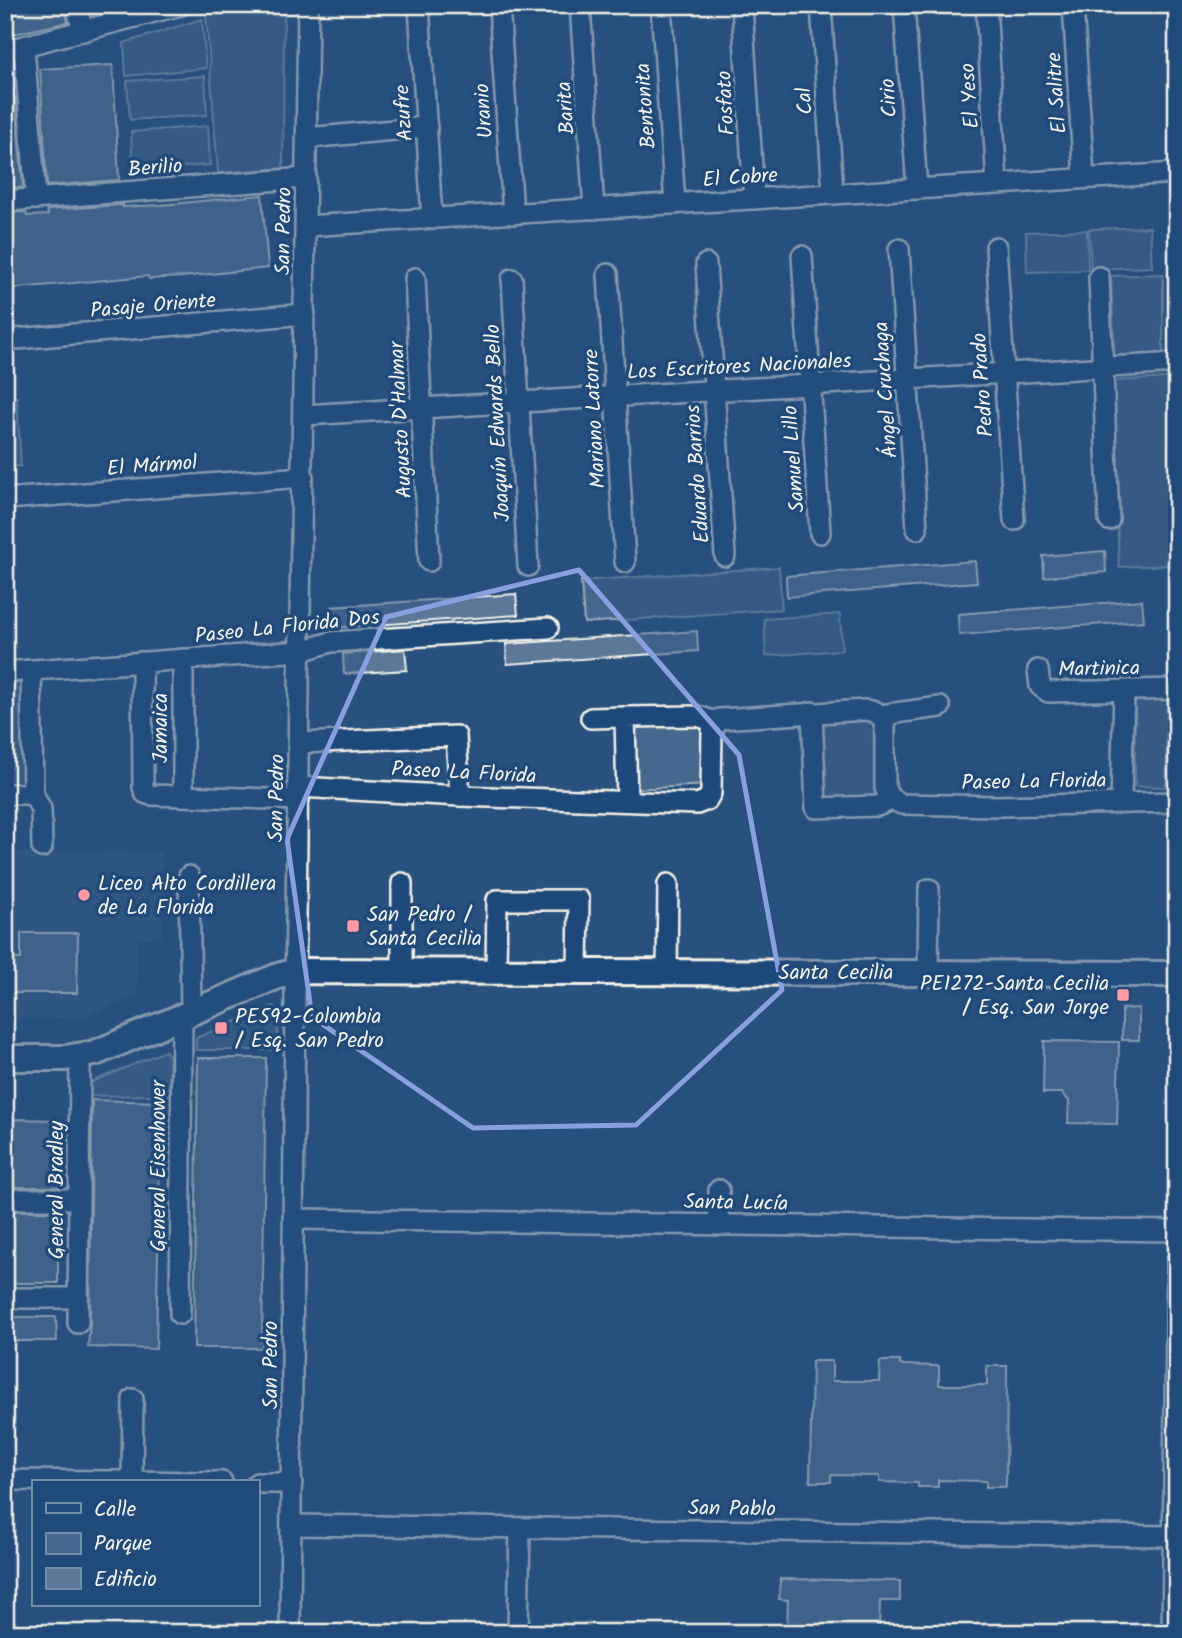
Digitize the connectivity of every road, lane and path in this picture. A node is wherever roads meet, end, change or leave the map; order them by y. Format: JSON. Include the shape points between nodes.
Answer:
{"nodes":[{"id":1,"x":76,"y":5,"type":"edge"},
{"id":2,"x":181,"y":5,"type":"edge"},
{"id":3,"x":308,"y":5,"type":"edge"},
{"id":4,"x":419,"y":5,"type":"edge"},
{"id":5,"x":499,"y":5,"type":"edge"},
{"id":6,"x":580,"y":5,"type":"edge"},
{"id":7,"x":662,"y":5,"type":"edge"},
{"id":8,"x":742,"y":5,"type":"edge"},
{"id":9,"x":821,"y":5,"type":"edge"},
{"id":10,"x":904,"y":5,"type":"edge"},
{"id":11,"x":986,"y":5,"type":"edge"},
{"id":12,"x":1073,"y":5,"type":"edge"},
{"id":13,"x":147,"y":10,"type":"edge"},
{"id":14,"x":83,"y":31,"type":"junction"},
{"id":15,"x":11,"y":45,"type":"edge"},
{"id":16,"x":427,"y":127,"type":"junction"},
{"id":17,"x":307,"y":138,"type":"junction"},
{"id":18,"x":1177,"y":173,"type":"edge"},
{"id":19,"x":306,"y":178,"type":"junction"},
{"id":20,"x":1084,"y":178,"type":"junction"},
{"id":21,"x":998,"y":184,"type":"junction"},
{"id":22,"x":917,"y":189,"type":"junction"},
{"id":23,"x":833,"y":194,"type":"junction"},
{"id":24,"x":36,"y":198,"type":"junction"},
{"id":25,"x":754,"y":199,"type":"junction"},
{"id":26,"x":6,"y":201,"type":"edge"},
{"id":27,"x":675,"y":204,"type":"junction"},
{"id":28,"x":594,"y":209,"type":"junction"},
{"id":29,"x":513,"y":214,"type":"junction"},
{"id":30,"x":432,"y":219,"type":"junction"},
{"id":31,"x":306,"y":226,"type":"junction"},
{"id":32,"x":996,"y":247,"type":"dead end"},
{"id":33,"x":899,"y":249,"type":"dead end"},
{"id":34,"x":802,"y":256,"type":"dead end"},
{"id":35,"x":706,"y":264,"type":"dead end"},
{"id":36,"x":608,"y":274,"type":"dead end"},
{"id":37,"x":1098,"y":277,"type":"dead end"},
{"id":38,"x":415,"y":278,"type":"dead end"},
{"id":39,"x":512,"y":279,"type":"dead end"},
{"id":40,"x":305,"y":314,"type":"junction"},
{"id":41,"x":5,"y":340,"type":"edge"},
{"id":42,"x":1177,"y":363,"type":"edge"},
{"id":43,"x":1103,"y":367,"type":"junction"},
{"id":44,"x":1004,"y":373,"type":"junction"},
{"id":45,"x":907,"y":379,"type":"junction"},
{"id":46,"x":811,"y":385,"type":"junction"},
{"id":47,"x":714,"y":391,"type":"junction"},
{"id":48,"x":615,"y":397,"type":"junction"},
{"id":49,"x":519,"y":402,"type":"junction"},
{"id":50,"x":422,"y":408,"type":"junction"},
{"id":51,"x":304,"y":415,"type":"junction"},
{"id":52,"x":303,"y":477,"type":"junction"},
{"id":53,"x":5,"y":499,"type":"edge"},
{"id":54,"x":1014,"y":520,"type":"dead end"},
{"id":55,"x":1110,"y":520,"type":"dead end"},
{"id":56,"x":917,"y":529,"type":"dead end"},
{"id":57,"x":820,"y":533,"type":"dead end"},
{"id":58,"x":725,"y":556,"type":"dead end"},
{"id":59,"x":429,"y":561,"type":"dead end"},
{"id":60,"x":625,"y":562,"type":"dead end"},
{"id":61,"x":528,"y":566,"type":"dead end"},
{"id":62,"x":548,"y":628,"type":"dead end"},
{"id":63,"x":301,"y":650,"type":"junction"},
{"id":64,"x":183,"y":659,"type":"junction"},
{"id":65,"x":142,"y":662,"type":"junction"},
{"id":66,"x":31,"y":670,"type":"junction"},
{"id":67,"x":1038,"y":670,"type":"dead end"},
{"id":68,"x":5,"y":672,"type":"edge"},
{"id":69,"x":1177,"y":689,"type":"edge"},
{"id":70,"x":1124,"y":690,"type":"junction"},
{"id":71,"x":940,"y":707,"type":"dead end"},
{"id":72,"x":812,"y":712,"type":"junction"},
{"id":73,"x":880,"y":715,"type":"junction"},
{"id":74,"x":625,"y":717,"type":"junction"},
{"id":75,"x":591,"y":718,"type":"dead end"},
{"id":76,"x":715,"y":722,"type":"junction"},
{"id":77,"x":300,"y":743,"type":"junction"},
{"id":78,"x":145,"y":793,"type":"joint"},
{"id":79,"x":299,"y":793,"type":"junction"},
{"id":80,"x":5,"y":794,"type":"edge"},
{"id":81,"x":33,"y":794,"type":"junction"},
{"id":82,"x":183,"y":796,"type":"junction"},
{"id":83,"x":460,"y":796,"type":"junction"},
{"id":84,"x":892,"y":800,"type":"junction"},
{"id":85,"x":626,"y":802,"type":"junction"},
{"id":86,"x":1121,"y":802,"type":"junction"},
{"id":87,"x":1177,"y":802,"type":"edge"},
{"id":88,"x":42,"y":847,"type":"dead end"},
{"id":89,"x":189,"y":876,"type":"dead end"},
{"id":90,"x":402,"y":883,"type":"dead end"},
{"id":91,"x":668,"y":884,"type":"dead end"},
{"id":92,"x":929,"y":889,"type":"dead end"},
{"id":93,"x":296,"y":971,"type":"junction"},
{"id":94,"x":402,"y":971,"type":"junction"},
{"id":95,"x":496,"y":971,"type":"junction"},
{"id":96,"x":578,"y":971,"type":"junction"},
{"id":97,"x":667,"y":972,"type":"junction"},
{"id":98,"x":928,"y":972,"type":"junction"},
{"id":99,"x":1177,"y":974,"type":"edge"},
{"id":100,"x":186,"y":1015,"type":"junction"},
{"id":101,"x":80,"y":1057,"type":"junction"},
{"id":102,"x":5,"y":1058,"type":"edge"},
{"id":103,"x":719,"y":1190,"type":"dead end"},
{"id":104,"x":5,"y":1199,"type":"edge"},
{"id":105,"x":79,"y":1199,"type":"junction"},
{"id":106,"x":294,"y":1219,"type":"junction"},
{"id":107,"x":718,"y":1225,"type":"junction"},
{"id":108,"x":1177,"y":1231,"type":"edge"},
{"id":109,"x":1177,"y":1260,"type":"edge"},
{"id":110,"x":5,"y":1298,"type":"edge"},
{"id":111,"x":78,"y":1298,"type":"junction"},
{"id":112,"x":180,"y":1314,"type":"dead end"},
{"id":113,"x":78,"y":1323,"type":"dead end"},
{"id":114,"x":1176,"y":1363,"type":"edge"},
{"id":115,"x":132,"y":1399,"type":"dead end"},
{"id":116,"x":5,"y":1480,"type":"edge"},
{"id":117,"x":32,"y":1480,"type":"edge"},
{"id":118,"x":132,"y":1480,"type":"edge"},
{"id":119,"x":259,"y":1483,"type":"edge"},
{"id":120,"x":292,"y":1483,"type":"junction"},
{"id":121,"x":291,"y":1525,"type":"junction"},
{"id":122,"x":520,"y":1528,"type":"junction"},
{"id":123,"x":1174,"y":1548,"type":"edge"},
{"id":124,"x":290,"y":1633,"type":"edge"},
{"id":125,"x":518,"y":1633,"type":"edge"},
{"id":126,"x":1171,"y":1633,"type":"edge"}],
"edges":[{"from":1,"to":14,"type":"street"},
{"from":2,"to":13,"type":"street"},
{"from":3,"to":17,"type":"street","name":"San Pedro"},
{"from":4,"to":16,"type":"street","name":"Azufre"},
{"from":5,"to":29,"type":"street","name":"Uranio"},
{"from":6,"to":28,"type":"street","name":"Barita"},
{"from":7,"to":27,"type":"street","name":"Bentonita"},
{"from":8,"to":25,"type":"street","name":"Fosfato"},
{"from":9,"to":23,"type":"street","name":"Cal"},
{"from":10,"to":22,"type":"street","name":"Cirio"},
{"from":11,"to":21,"type":"street","name":"El Yeso"},
{"from":12,"to":20,"type":"street","name":"El Salitre"},
{"from":13,"to":14,"type":"street"},
{"from":14,"to":15,"type":"street"},
{"from":15,"to":24,"type":"street"},
{"from":16,"to":17,"type":"street"},
{"from":16,"to":30,"type":"street","name":"Azufre"},
{"from":17,"to":19,"type":"street","name":"San Pedro"},
{"from":18,"to":20,"type":"street","name":"El Cobre"},
{"from":19,"to":24,"type":"street","name":"Berilio"},
{"from":19,"to":31,"type":"street","name":"San Pedro"},
{"from":20,"to":21,"type":"street","name":"El Cobre"},
{"from":21,"to":22,"type":"street","name":"El Cobre"},
{"from":22,"to":23,"type":"street","name":"El Cobre"},
{"from":23,"to":25,"type":"street","name":"El Cobre"},
{"from":24,"to":26,"type":"street","name":"Berilio"},
{"from":25,"to":27,"type":"street","name":"El Cobre"},
{"from":27,"to":28,"type":"street","name":"El Cobre"},
{"from":28,"to":29,"type":"street","name":"El Cobre"},
{"from":29,"to":30,"type":"street","name":"El Cobre"},
{"from":30,"to":31,"type":"street","name":"El Cobre"},
{"from":31,"to":40,"type":"street","name":"San Pedro"},
{"from":32,"to":44,"type":"street","name":"Pedro Prado"},
{"from":33,"to":45,"type":"street","name":"Ángel Cruchaga"},
{"from":34,"to":46,"type":"street","name":"Samuel Lillo"},
{"from":35,"to":47,"type":"street","name":"Eduardo Barrios"},
{"from":36,"to":48,"type":"street","name":"Mariano Latorre"},
{"from":37,"to":43,"type":"street"},
{"from":38,"to":50,"type":"street","name":"Augusto D'Halmar"},
{"from":39,"to":49,"type":"street","name":"Joaquín Edwards Bello"},
{"from":40,"to":41,"type":"street","name":"Pasaje Oriente"},
{"from":40,"to":51,"type":"street","name":"San Pedro"},
{"from":42,"to":43,"type":"street","name":"Los Escritores Nacionales"},
{"from":43,"to":44,"type":"street","name":"Los Escritores Nacionales"},
{"from":43,"to":55,"type":"street"},
{"from":44,"to":45,"type":"street","name":"Los Escritores Nacionales"},
{"from":44,"to":54,"type":"street","name":"Pedro Prado"},
{"from":45,"to":46,"type":"street","name":"Los Escritores Nacionales"},
{"from":45,"to":56,"type":"street","name":"Ángel Cruchaga"},
{"from":46,"to":47,"type":"street","name":"Los Escritores Nacionales"},
{"from":46,"to":57,"type":"street","name":"Samuel Lillo"},
{"from":47,"to":48,"type":"street","name":"Los Escritores Nacionales"},
{"from":47,"to":58,"type":"street","name":"Eduardo Barrios"},
{"from":48,"to":49,"type":"street","name":"Los Escritores Nacionales"},
{"from":48,"to":60,"type":"street","name":"Mariano Latorre"},
{"from":49,"to":50,"type":"street","name":"Los Escritores Nacionales"},
{"from":49,"to":61,"type":"street","name":"Joaquín Edwards Bello"},
{"from":50,"to":51,"type":"street","name":"Los Escritores Nacionales"},
{"from":50,"to":59,"type":"street","name":"Augusto D'Halmar"},
{"from":51,"to":52,"type":"street","name":"San Pedro"},
{"from":52,"to":53,"type":"street","name":"El Mármol"},
{"from":52,"to":63,"type":"street","name":"San Pedro"},
{"from":62,"to":63,"type":"street","name":"Paseo La Florida Dos","via":[[331,642]]},
{"from":63,"to":64,"type":"street","name":"Paseo La Florida Dos"},
{"from":63,"to":77,"type":"street","name":"San Pedro"},
{"from":64,"to":65,"type":"street","name":"Paseo La Florida Dos"},
{"from":64,"to":82,"type":"street","name":"Jamaica"},
{"from":65,"to":66,"type":"street","name":"Paseo La Florida Dos"},
{"from":65,"to":78,"type":"street","name":"Jamaica"},
{"from":66,"to":68,"type":"street","name":"Paseo La Florida Dos"},
{"from":66,"to":81,"type":"street"},
{"from":67,"to":70,"type":"street","name":"Martinica","via":[[1040,686],[1048,692]]},
{"from":69,"to":70,"type":"street","name":"Martinica"},
{"from":70,"to":86,"type":"street"},
{"from":71,"to":73,"type":"street"},
{"from":72,"to":73,"type":"street","via":[[866,710]]},
{"from":72,"to":76,"type":"street"},
{"from":72,"to":84,"type":"street","name":"Paseo La Florida","via":[[816,808],[877,806]]},
{"from":73,"to":84,"type":"street","via":[[885,728],[885,788]]},
{"from":74,"to":75,"type":"street"},
{"from":74,"to":76,"type":"street","via":[[698,716]]},
{"from":74,"to":85,"type":"street"},
{"from":76,"to":85,"type":"street","name":"Paseo La Florida","via":[[707,800],[697,804]]},
{"from":77,"to":79,"type":"street","name":"San Pedro"},
{"from":77,"to":83,"type":"street","name":"Paseo La Florida","via":[[456,736]]},
{"from":78,"to":82,"type":"street","name":"Paseo La Florida"},
{"from":79,"to":82,"type":"street","name":"Paseo La Florida"},
{"from":79,"to":83,"type":"street","name":"Paseo La Florida"},
{"from":79,"to":93,"type":"street","name":"San Pedro"},
{"from":80,"to":81,"type":"street"},
{"from":81,"to":88,"type":"street","via":[[41,809]]},
{"from":83,"to":85,"type":"street","name":"Paseo La Florida"},
{"from":84,"to":86,"type":"street","name":"Paseo La Florida","via":[[905,805],[998,806]]},
{"from":86,"to":87,"type":"street","name":"Paseo La Florida"},
{"from":89,"to":100,"type":"street","name":"General Eisenhower"},
{"from":90,"to":94,"type":"street"},
{"from":91,"to":97,"type":"street"},
{"from":92,"to":98,"type":"street"},
{"from":93,"to":94,"type":"main road","name":"Santa Cecilia"},
{"from":93,"to":100,"type":"main road","name":"Santa Cecilia"},
{"from":93,"to":106,"type":"street","name":"San Pedro"},
{"from":94,"to":95,"type":"main road","name":"Santa Cecilia"},
{"from":95,"to":96,"type":"main road","name":"Santa Cecilia"},
{"from":95,"to":96,"type":"street","via":[[496,900],[579,900]]},
{"from":96,"to":97,"type":"main road","name":"Santa Cecilia"},
{"from":97,"to":98,"type":"main road","name":"Santa Cecilia"},
{"from":98,"to":99,"type":"main road","name":"Santa Cecilia"},
{"from":100,"to":101,"type":"main road","name":"Santa Cecilia"},
{"from":100,"to":112,"type":"street","name":"General Eisenhower"},
{"from":101,"to":102,"type":"main road","name":"Santa Cecilia"},
{"from":101,"to":105,"type":"street","name":"General Bradley"},
{"from":103,"to":107,"type":"street"},
{"from":104,"to":105,"type":"street"},
{"from":105,"to":111,"type":"street","name":"General Bradley"},
{"from":106,"to":107,"type":"street","name":"Santa Lucía"},
{"from":106,"to":120,"type":"street","name":"San Pedro"},
{"from":107,"to":108,"type":"street","name":"Santa Lucía"},
{"from":109,"to":114,"type":"street"},
{"from":110,"to":111,"type":"street"},
{"from":111,"to":113,"type":"street","name":"General Bradley"},
{"from":114,"to":123,"type":"street"},
{"from":115,"to":118,"type":"street"},
{"from":116,"to":117,"type":"street"},
{"from":119,"to":120,"type":"street"},
{"from":120,"to":121,"type":"street","name":"San Pedro"},
{"from":121,"to":122,"type":"street","name":"San Pablo"},
{"from":121,"to":124,"type":"street","name":"San Pedro"},
{"from":122,"to":123,"type":"street","name":"San Pablo"},
{"from":122,"to":125,"type":"street"},
{"from":123,"to":126,"type":"street"}]}
